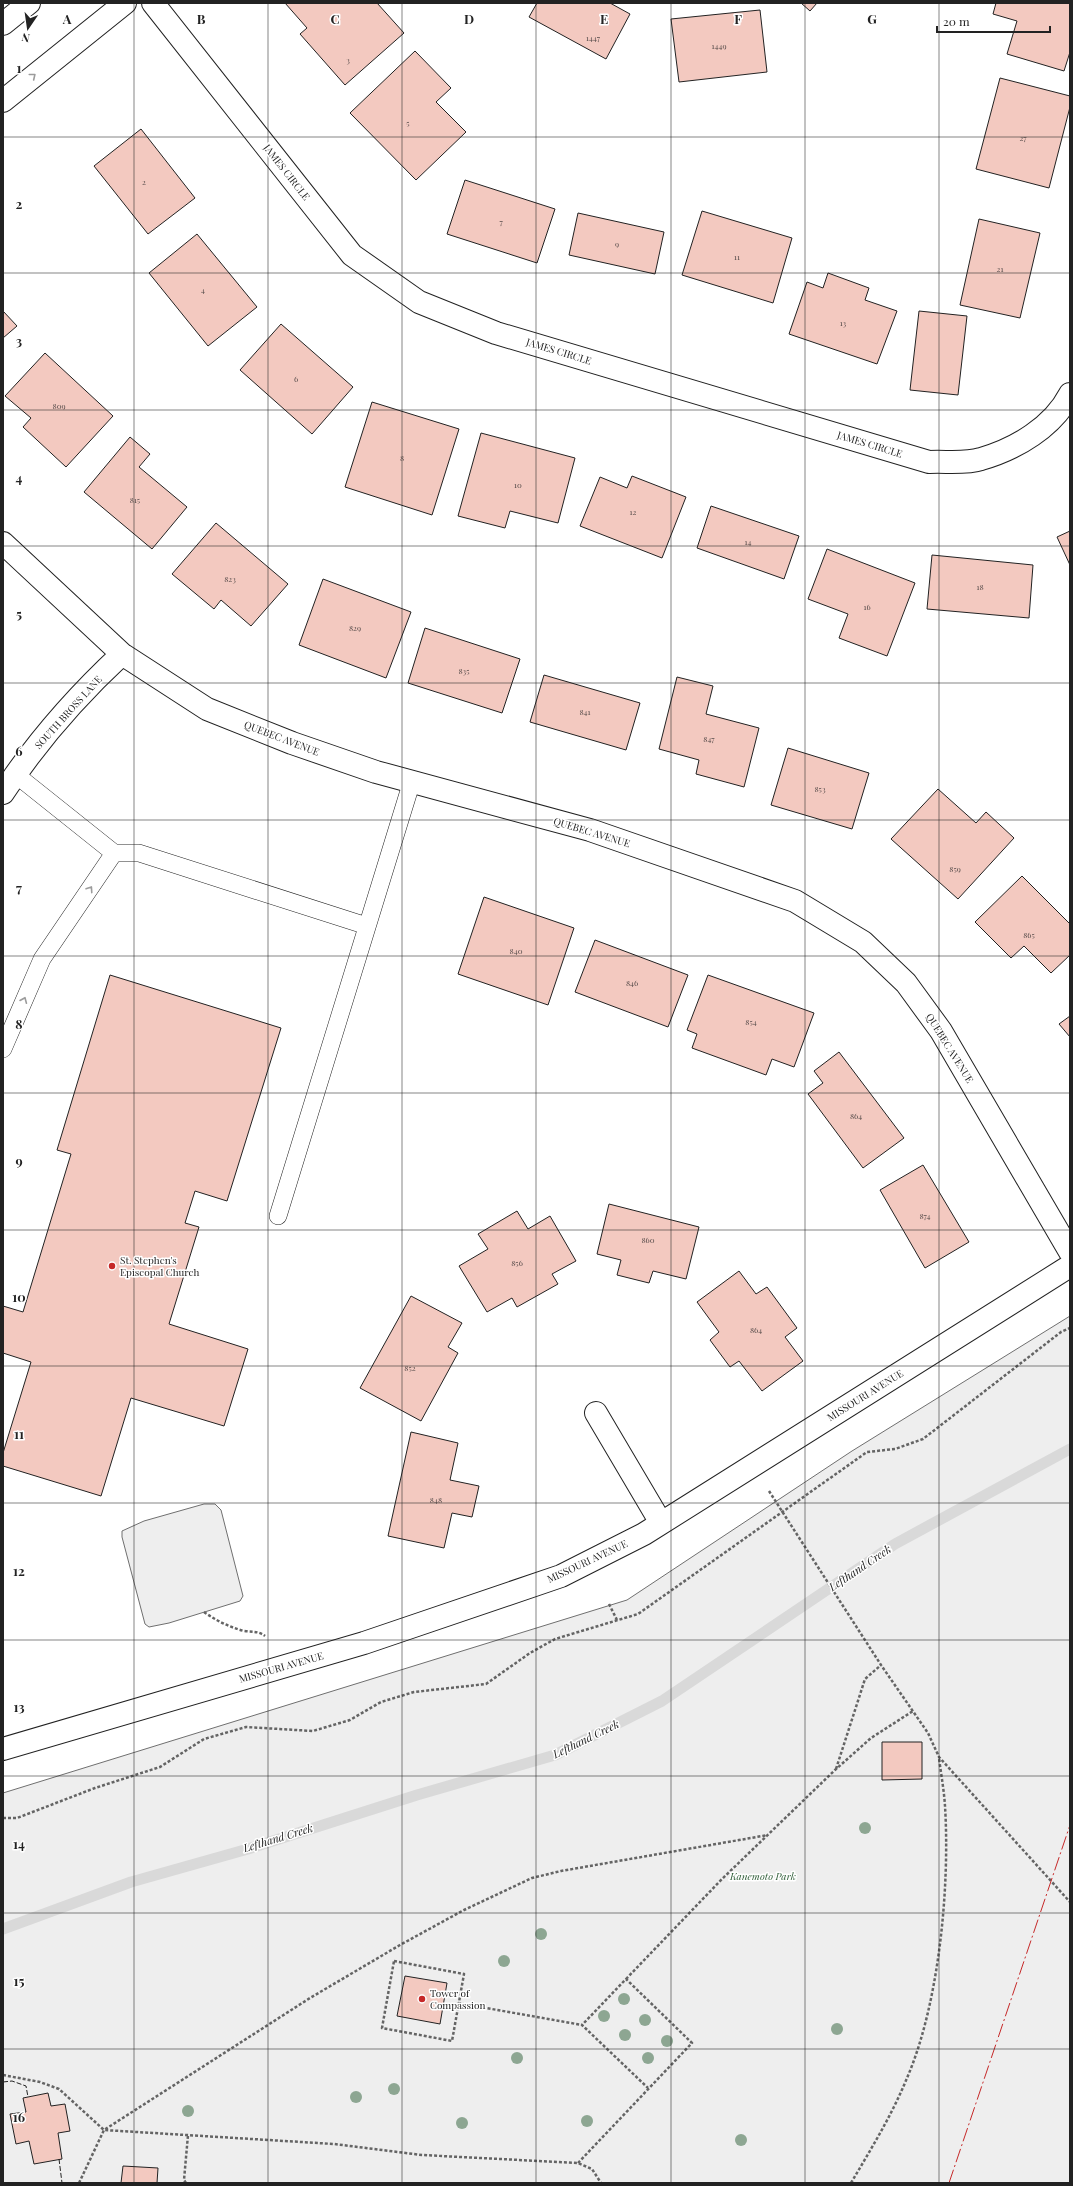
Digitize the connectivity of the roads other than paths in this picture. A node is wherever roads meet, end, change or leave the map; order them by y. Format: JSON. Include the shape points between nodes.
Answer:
{"nodes":[{"id":1,"x":29,"y":3,"type":"edge"},
{"id":2,"x":125,"y":3,"type":"edge"},
{"id":3,"x":153,"y":3,"type":"edge"},
{"id":4,"x":3,"y":24,"type":"edge"},
{"id":5,"x":3,"y":101,"type":"edge"},
{"id":6,"x":1070,"y":394,"type":"edge"},
{"id":7,"x":3,"y":543,"type":"edge"},
{"id":8,"x":122,"y":654,"type":"junction"},
{"id":9,"x":15,"y":774,"type":"junction"},
{"id":10,"x":412,"y":781,"type":"junction"},
{"id":11,"x":3,"y":793,"type":"edge"},
{"id":12,"x":114,"y":853,"type":"junction"},
{"id":13,"x":367,"y":926,"type":"junction"},
{"id":14,"x":3,"y":1049,"type":"edge"},
{"id":15,"x":278,"y":1216,"type":"dead end"},
{"id":16,"x":1070,"y":1252,"type":"edge"},
{"id":17,"x":1070,"y":1266,"type":"edge"},
{"id":18,"x":596,"y":1413,"type":"dead end"},
{"id":19,"x":661,"y":1523,"type":"junction"},
{"id":20,"x":3,"y":1749,"type":"edge"}],
"edges":[{"from":1,"to":4,"type":"street"},
{"from":5,"to":2,"type":"street","one_way":true},
{"from":3,"to":6,"type":"street","name":"JAMES CIRCLE","via":[[352,256],[419,302],[496,333],[929,462],[980,460],[1026,441],[1064,407]]},
{"from":7,"to":8,"type":"street","name":"QUEBEC AVENUE"},
{"from":8,"to":9,"type":"street","name":"SOUTH BROSS LANE","via":[[89,688]]},
{"from":8,"to":10,"type":"street","name":"QUEBEC AVENUE","via":[[207,709],[292,743],[376,772]]},
{"from":9,"to":11,"type":"street","name":"SOUTH BROSS LANE"},
{"from":9,"to":12,"type":"lane"},
{"from":10,"to":13,"type":"lane"},
{"from":10,"to":16,"type":"street","name":"QUEBEC AVENUE","via":[[590,830],[795,901],[863,942],[906,983],[941,1031]]},
{"from":12,"to":13,"type":"lane","via":[[140,853]]},
{"from":14,"to":12,"type":"lane","one_way":true,"via":[[42,959]]},
{"from":13,"to":15,"type":"lane"},
{"from":17,"to":19,"type":"street","name":"MISSOURI AVENUE"},
{"from":18,"to":19,"type":"street"},
{"from":19,"to":20,"type":"street","name":"MISSOURI AVENUE","via":[[561,1576],[364,1643]]}]}
